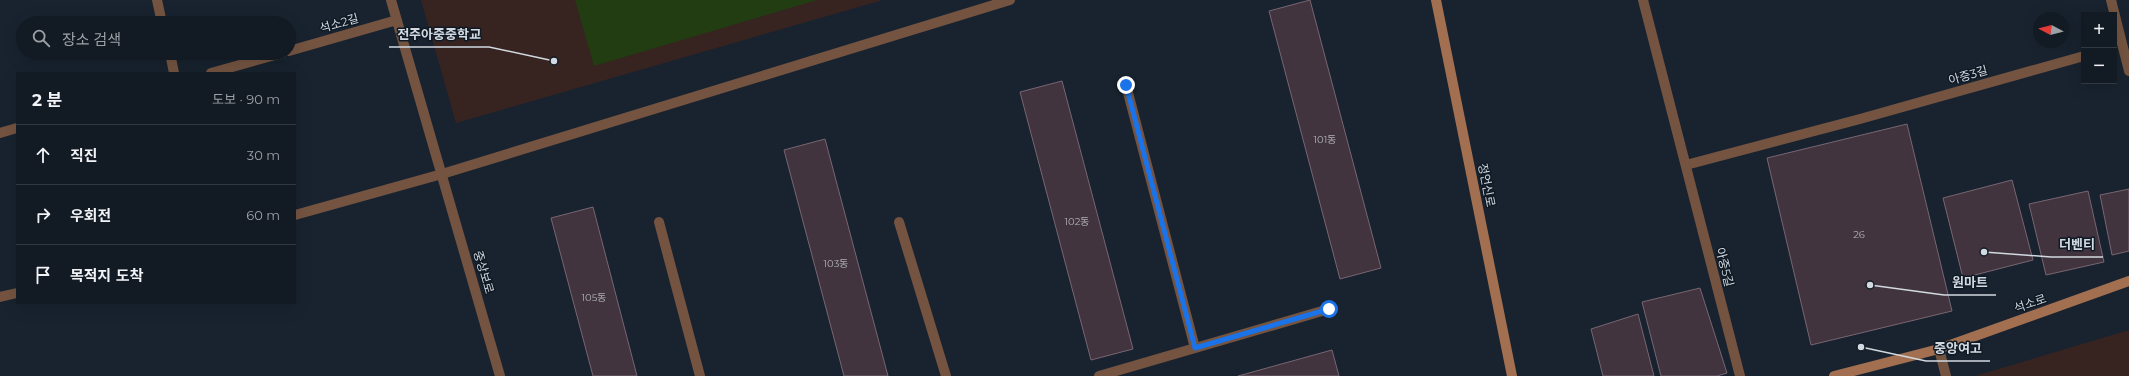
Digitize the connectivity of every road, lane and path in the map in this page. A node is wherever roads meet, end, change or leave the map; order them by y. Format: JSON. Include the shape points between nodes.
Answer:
{"nodes":[{"id":1,"x":157,"y":0,"type":"edge"},
{"id":2,"x":391,"y":0,"type":"edge"},
{"id":3,"x":1010,"y":0,"type":"edge"},
{"id":4,"x":1436,"y":0,"type":"edge"},
{"id":5,"x":1643,"y":0,"type":"edge"},
{"id":6,"x":2111,"y":0,"type":"edge"},
{"id":7,"x":160,"y":16,"type":"edge"},
{"id":8,"x":397,"y":20,"type":"junction"},
{"id":9,"x":2121,"y":45,"type":"edge"},
{"id":10,"x":296,"y":49,"type":"edge"},
{"id":11,"x":2081,"y":57,"type":"edge"},
{"id":12,"x":171,"y":60,"type":"edge"},
{"id":13,"x":257,"y":60,"type":"edge"},
{"id":14,"x":2129,"y":71,"type":"edge"},
{"id":15,"x":174,"y":72,"type":"edge"},
{"id":16,"x":215,"y":72,"type":"edge"},
{"id":17,"x":1126,"y":85,"type":"dead end"},
{"id":18,"x":16,"y":128,"type":"edge"},
{"id":19,"x":0,"y":133,"type":"edge"},
{"id":20,"x":1686,"y":165,"type":"junction"},
{"id":21,"x":442,"y":174,"type":"junction"},
{"id":22,"x":296,"y":215,"type":"edge"},
{"id":23,"x":659,"y":222,"type":"dead end"},
{"id":24,"x":899,"y":222,"type":"dead end"},
{"id":25,"x":2129,"y":281,"type":"edge"},
{"id":26,"x":16,"y":293,"type":"edge"},
{"id":27,"x":0,"y":297,"type":"edge"},
{"id":28,"x":1329,"y":309,"type":"dead end"},
{"id":29,"x":1195,"y":348,"type":"junction"},
{"id":30,"x":1939,"y":349,"type":"junction"},
{"id":31,"x":500,"y":376,"type":"edge"},
{"id":32,"x":700,"y":376,"type":"edge"},
{"id":33,"x":946,"y":376,"type":"edge"},
{"id":34,"x":1099,"y":376,"type":"edge"},
{"id":35,"x":1512,"y":376,"type":"edge"},
{"id":36,"x":1740,"y":376,"type":"edge"},
{"id":37,"x":1834,"y":376,"type":"edge"},
{"id":38,"x":1946,"y":376,"type":"edge"}],
"edges":[{"from":1,"to":7,"type":"street"},
{"from":2,"to":8,"type":"street","name":"중상보로"},
{"from":3,"to":21,"type":"street"},
{"from":4,"to":35,"type":"street","name":"정언신로"},
{"from":5,"to":20,"type":"street","name":"아중5길"},
{"from":6,"to":9,"type":"street"},
{"from":8,"to":10,"type":"street","name":"석소2길"},
{"from":8,"to":21,"type":"street","name":"중상보로"},
{"from":9,"to":14,"type":"street"},
{"from":11,"to":20,"type":"street","name":"아중3길"},
{"from":12,"to":15,"type":"street"},
{"from":13,"to":16,"type":"street"},
{"from":17,"to":29,"type":"street"},
{"from":18,"to":19,"type":"street"},
{"from":20,"to":36,"type":"street","name":"아중5길"},
{"from":21,"to":22,"type":"street"},
{"from":21,"to":31,"type":"street","name":"중상보로"},
{"from":23,"to":32,"type":"street"},
{"from":24,"to":33,"type":"street"},
{"from":25,"to":30,"type":"street","name":"석소로"},
{"from":26,"to":27,"type":"street"},
{"from":28,"to":29,"type":"street"},
{"from":29,"to":34,"type":"street"},
{"from":30,"to":37,"type":"street","name":"석소로"},
{"from":30,"to":38,"type":"street"}]}
